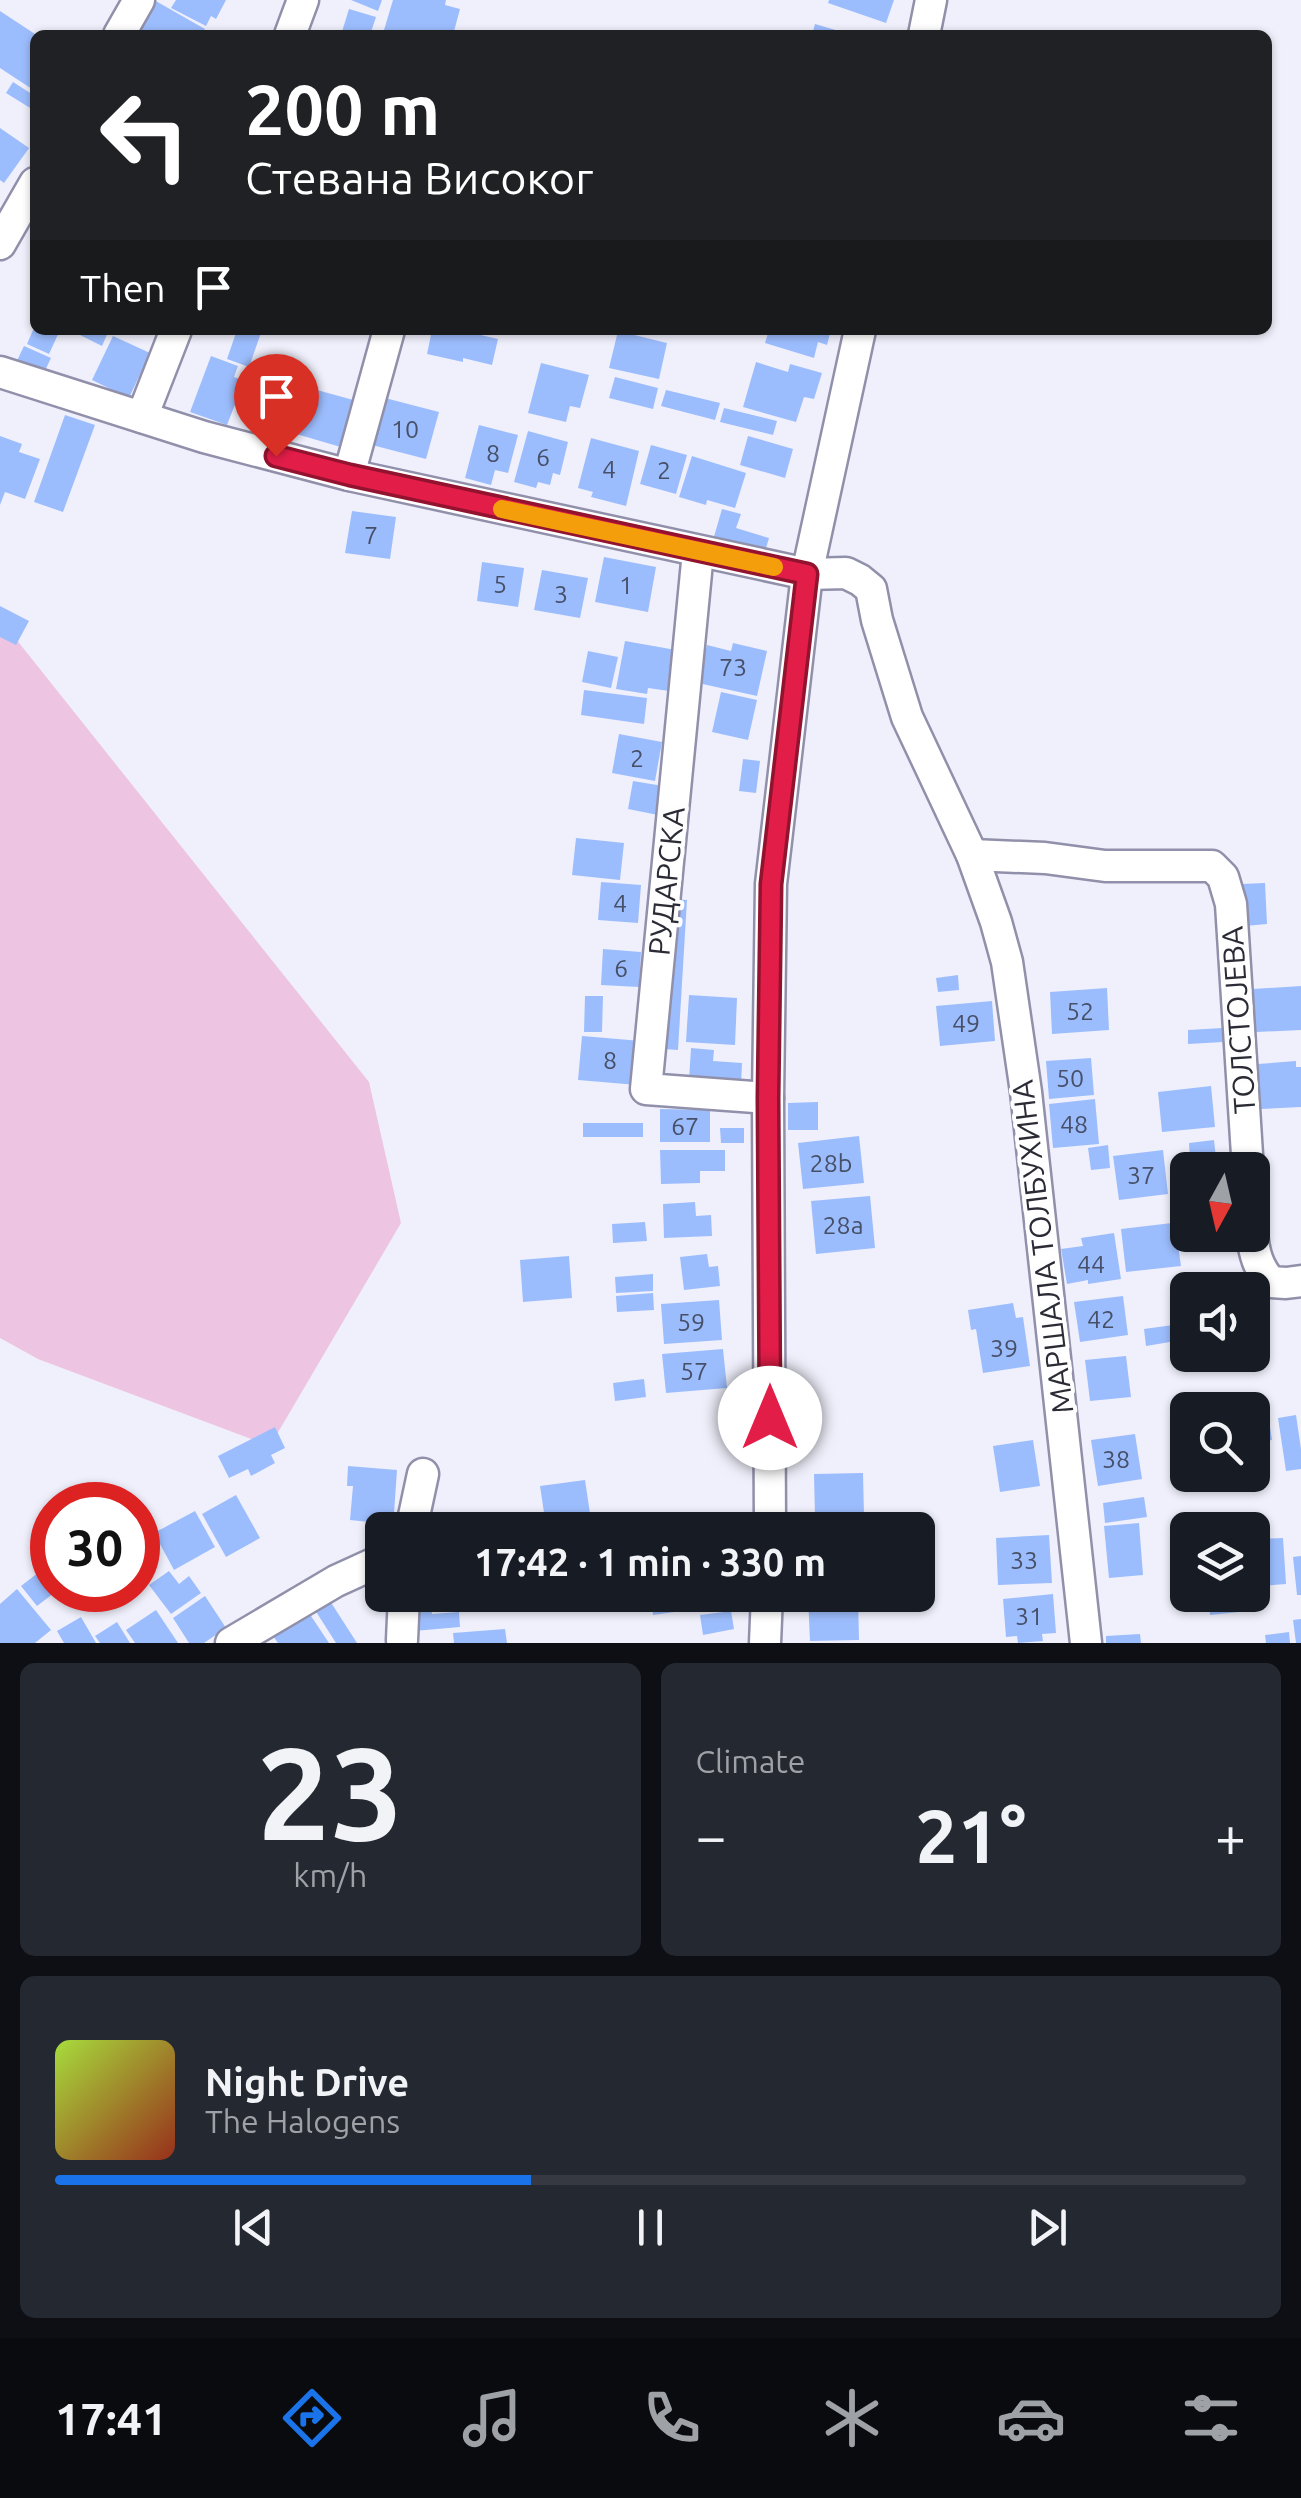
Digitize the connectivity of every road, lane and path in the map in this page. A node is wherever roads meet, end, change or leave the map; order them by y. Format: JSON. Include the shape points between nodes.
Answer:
{"nodes":[{"id":1,"x":139,"y":0,"type":"edge"},
{"id":2,"x":304,"y":0,"type":"edge"},
{"id":3,"x":931,"y":0,"type":"edge"},
{"id":4,"x":122,"y":30,"type":"edge"},
{"id":5,"x":292,"y":30,"type":"edge"},
{"id":6,"x":925,"y":30,"type":"edge"},
{"id":7,"x":30,"y":191,"type":"edge"},
{"id":8,"x":0,"y":244,"type":"edge"},
{"id":9,"x":174,"y":335,"type":"edge"},
{"id":10,"x":389,"y":335,"type":"edge"},
{"id":11,"x":859,"y":335,"type":"edge"},
{"id":12,"x":0,"y":372,"type":"edge"},
{"id":13,"x":142,"y":417,"type":"junction"},
{"id":14,"x":350,"y":475,"type":"junction"},
{"id":15,"x":698,"y":552,"type":"junction"},
{"id":16,"x":807,"y":574,"type":"junction"},
{"id":17,"x":972,"y":856,"type":"junction"},
{"id":18,"x":768,"y":1098,"type":"junction"},
{"id":19,"x":1247,"y":1152,"type":"edge"},
{"id":20,"x":1255,"y":1252,"type":"edge"},
{"id":21,"x":1301,"y":1281,"type":"edge"},
{"id":22,"x":423,"y":1474,"type":"dead end"},
{"id":23,"x":415,"y":1512,"type":"edge"},
{"id":24,"x":770,"y":1512,"type":"edge"},
{"id":25,"x":365,"y":1568,"type":"edge"},
{"id":26,"x":403,"y":1612,"type":"edge"},
{"id":27,"x":766,"y":1612,"type":"edge"},
{"id":28,"x":402,"y":1640,"type":"dead end"},
{"id":29,"x":231,"y":1643,"type":"edge"},
{"id":30,"x":765,"y":1643,"type":"edge"},
{"id":31,"x":1086,"y":1643,"type":"edge"}],
"edges":[{"from":1,"to":4,"type":"street"},
{"from":2,"to":5,"type":"street"},
{"from":3,"to":6,"type":"street"},
{"from":7,"to":8,"type":"street"},
{"from":9,"to":13,"type":"street"},
{"from":10,"to":14,"type":"street"},
{"from":11,"to":16,"type":"street"},
{"from":12,"to":13,"type":"street","name":"МАРШАЛА ТОЛБУХИНА"},
{"from":13,"to":14,"type":"street","name":"МАРШАЛА ТОЛБУХИНА"},
{"from":14,"to":15,"type":"street","name":"МАРШАЛА ТОЛБУХИНА"},
{"from":15,"to":16,"type":"street","name":"МАРШАЛА ТОЛБУХИНА"},
{"from":15,"to":18,"type":"street","name":"РУДАРСКА","via":[[646,1088]]},
{"from":16,"to":17,"type":"street","name":"МАРШАЛА ТОЛБУХИНА","via":[[846,573],[870,589],[907,717]]},
{"from":16,"to":18,"type":"street","via":[[771,884]]},
{"from":17,"to":19,"type":"street","name":"ТОЛСТОЈЕВА","via":[[1212,866],[1220,872],[1231,904]]},
{"from":17,"to":31,"type":"street","name":"МАРШАЛА ТОЛБУХИНА","via":[[1007,962],[1026,1092]]},
{"from":18,"to":24,"type":"street"},
{"from":20,"to":21,"type":"street","via":[[1271,1282]]},
{"from":22,"to":23,"type":"street"},
{"from":25,"to":29,"type":"street"},
{"from":26,"to":28,"type":"street"},
{"from":27,"to":30,"type":"street"}]}
